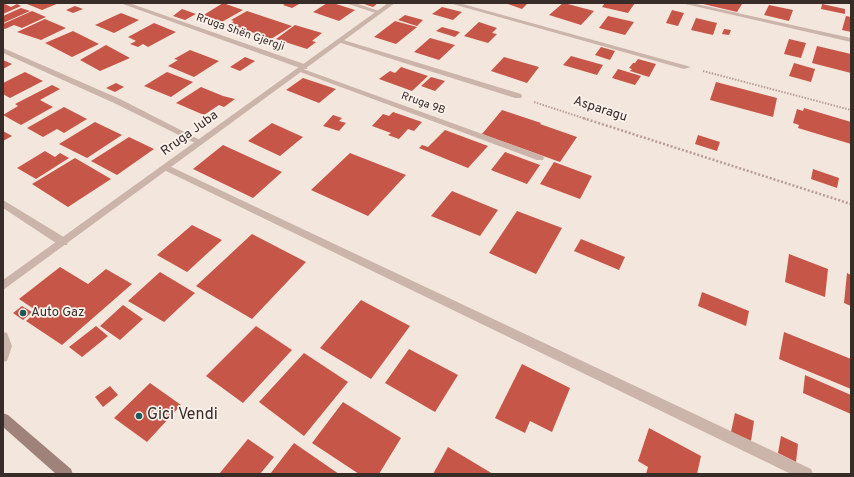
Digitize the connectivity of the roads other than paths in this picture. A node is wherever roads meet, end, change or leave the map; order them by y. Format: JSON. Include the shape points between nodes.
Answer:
{"nodes":[{"id":1,"x":123,"y":3,"type":"edge"},
{"id":2,"x":348,"y":3,"type":"edge"},
{"id":3,"x":392,"y":3,"type":"edge"},
{"id":4,"x":452,"y":3,"type":"edge"},
{"id":5,"x":684,"y":3,"type":"edge"},
{"id":6,"x":379,"y":12,"type":"junction"},
{"id":7,"x":340,"y":40,"type":"junction"},
{"id":8,"x":851,"y":40,"type":"edge"},
{"id":9,"x":3,"y":50,"type":"edge"},
{"id":10,"x":687,"y":66,"type":"road end"},
{"id":11,"x":302,"y":69,"type":"junction"},
{"id":12,"x":518,"y":96,"type":"road end"},
{"id":13,"x":200,"y":142,"type":"junction"},
{"id":14,"x":540,"y":158,"type":"dead end"},
{"id":15,"x":165,"y":167,"type":"junction"},
{"id":16,"x":3,"y":203,"type":"edge"},
{"id":17,"x":63,"y":242,"type":"junction"},
{"id":18,"x":3,"y":286,"type":"edge"},
{"id":19,"x":3,"y":337,"type":"edge"},
{"id":20,"x":3,"y":356,"type":"edge"},
{"id":21,"x":3,"y":419,"type":"edge"},
{"id":22,"x":66,"y":474,"type":"edge"},
{"id":23,"x":806,"y":474,"type":"edge"}],
"edges":[{"from":1,"to":11,"type":"street","name":"Rruga Shën Gjergji"},
{"from":2,"to":6,"type":"street"},
{"from":3,"to":6,"type":"street","name":"Rruga Juba"},
{"from":4,"to":10,"type":"street"},
{"from":5,"to":8,"type":"street"},
{"from":6,"to":7,"type":"street","name":"Rruga Juba"},
{"from":7,"to":11,"type":"street","name":"Rruga Juba"},
{"from":7,"to":12,"type":"street"},
{"from":9,"to":13,"type":"street"},
{"from":11,"to":13,"type":"street","name":"Rruga Juba"},
{"from":11,"to":14,"type":"street","name":"Rruga 9B"},
{"from":13,"to":15,"type":"street","name":"Rruga Juba"},
{"from":15,"to":17,"type":"street","name":"Rruga Juba"},
{"from":15,"to":23,"type":"street"},
{"from":16,"to":17,"type":"street"},
{"from":17,"to":18,"type":"street","name":"Rruga Juba"},
{"from":19,"to":20,"type":"street","via":[[6,346]]},
{"from":21,"to":22,"type":"main road"}]}
